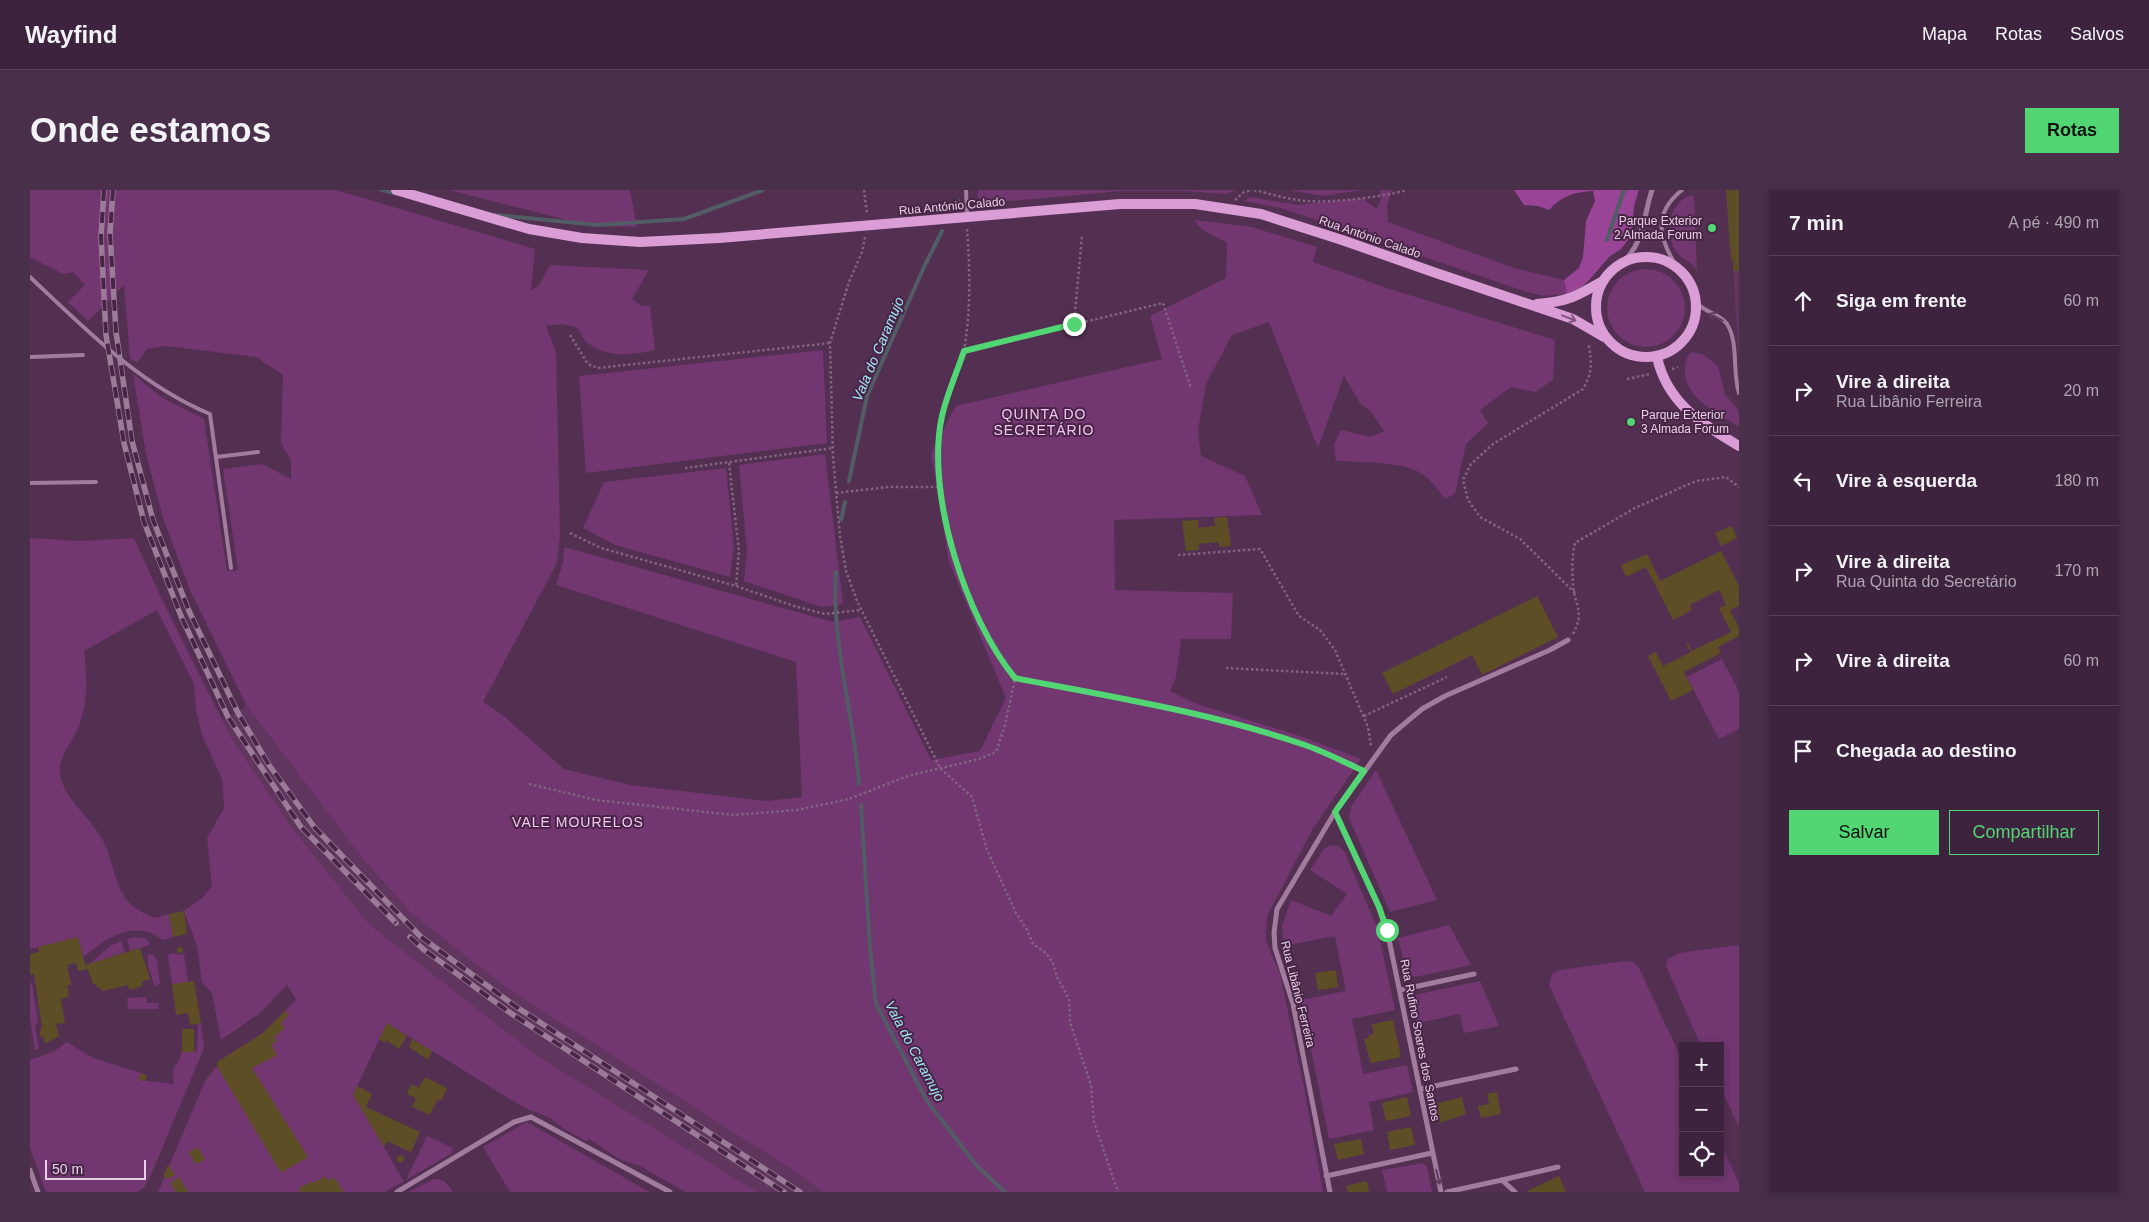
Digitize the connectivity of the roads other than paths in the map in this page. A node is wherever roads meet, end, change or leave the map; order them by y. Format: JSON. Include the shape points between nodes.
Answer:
{"nodes":[{"id":1,"x":396,"y":190,"type":"edge"},
{"id":2,"x":966,"y":190,"type":"edge"},
{"id":3,"x":1652,"y":190,"type":"edge"},
{"id":4,"x":1682,"y":190,"type":"edge"},
{"id":5,"x":966,"y":217,"type":"junction"},
{"id":6,"x":1623,"y":262,"type":"junction"},
{"id":7,"x":1677,"y":267,"type":"junction"},
{"id":8,"x":30,"y":277,"type":"edge"},
{"id":9,"x":1603,"y":281,"type":"junction"},
{"id":10,"x":1696,"y":302,"type":"junction"},
{"id":11,"x":1531,"y":304,"type":"junction"},
{"id":12,"x":1604,"y":336,"type":"junction"},
{"id":13,"x":83,"y":355,"type":"dead end"},
{"id":14,"x":30,"y":357,"type":"edge"},
{"id":15,"x":1657,"y":357,"type":"junction"},
{"id":16,"x":1739,"y":393,"type":"edge"},
{"id":17,"x":1739,"y":446,"type":"edge"},
{"id":18,"x":258,"y":452,"type":"dead end"},
{"id":19,"x":216,"y":457,"type":"junction"},
{"id":20,"x":96,"y":482,"type":"dead end"},
{"id":21,"x":30,"y":483,"type":"edge"},
{"id":22,"x":231,"y":568,"type":"dead end"},
{"id":23,"x":1568,"y":640,"type":"road end"},
{"id":24,"x":1335,"y":812,"type":"junction"},
{"id":25,"x":1474,"y":974,"type":"dead end"},
{"id":26,"x":1400,"y":990,"type":"junction"},
{"id":27,"x":1516,"y":1069,"type":"dead end"},
{"id":28,"x":1420,"y":1089,"type":"junction"},
{"id":29,"x":1432,"y":1153,"type":"junction"},
{"id":30,"x":1558,"y":1167,"type":"dead end"},
{"id":31,"x":30,"y":1170,"type":"edge"},
{"id":32,"x":1326,"y":1176,"type":"junction"},
{"id":33,"x":1502,"y":1180,"type":"junction"},
{"id":34,"x":38,"y":1192,"type":"edge"},
{"id":35,"x":397,"y":1192,"type":"edge"},
{"id":36,"x":670,"y":1192,"type":"edge"},
{"id":37,"x":1330,"y":1192,"type":"edge"},
{"id":38,"x":1441,"y":1192,"type":"edge"},
{"id":39,"x":1447,"y":1192,"type":"edge"},
{"id":40,"x":1515,"y":1192,"type":"edge"}],
"edges":[{"from":1,"to":5,"type":"street","name":"Rua António Calado","via":[[529,229],[597,240],[659,242]]},
{"from":2,"to":5,"type":"lane"},
{"from":3,"to":6,"type":"street","via":[[1638,243]]},
{"from":4,"to":7,"type":"lane","via":[[1665,210],[1660,227],[1665,247]]},
{"from":5,"to":11,"type":"street","name":"Rua António Calado","via":[[1120,204],[1195,204],[1261,214]]},
{"from":6,"to":7,"type":"street","via":[[1650,257]]},
{"from":6,"to":9,"type":"street"},
{"from":7,"to":10,"type":"street","via":[[1693,288]]},
{"from":8,"to":19,"type":"lane","via":[[92,336],[135,369],[182,403],[210,414]]},
{"from":9,"to":11,"type":"street","name":"Rua António Calado","via":[[1574,298]]},
{"from":9,"to":12,"type":"street","via":[[1596,295],[1595,313]]},
{"from":10,"to":15,"type":"street","via":[[1696,316],[1688,336],[1682,344]]},
{"from":16,"to":10,"type":"lane","one_way":true,"via":[[1729,328],[1722,319],[1706,312]]},
{"from":11,"to":12,"type":"street","name":"Rua António Calado","one_way":true,"via":[[1573,319]]},
{"from":12,"to":15,"type":"street","via":[[1617,350],[1633,356]]},
{"from":13,"to":14,"type":"lane"},
{"from":15,"to":17,"type":"street","via":[[1660,372],[1690,414]]},
{"from":18,"to":19,"type":"lane"},
{"from":19,"to":22,"type":"lane"},
{"from":20,"to":21,"type":"lane"},
{"from":23,"to":24,"type":"street","name":"Rua Libânio Ferreira","via":[[1472,683],[1422,710],[1391,735]]},
{"from":24,"to":26,"type":"street","name":"Rua Rufino Soares dos Santos","via":[[1383,919]]},
{"from":24,"to":32,"type":"street","name":"Rua Libânio Ferreira","via":[[1281,901],[1274,921],[1276,948],[1295,1016]]},
{"from":25,"to":26,"type":"street"},
{"from":26,"to":28,"type":"street","name":"Rua Rufino Soares dos Santos"},
{"from":27,"to":28,"type":"street"},
{"from":28,"to":29,"type":"street","name":"Rua Rufino Soares dos Santos"},
{"from":29,"to":32,"type":"street"},
{"from":29,"to":38,"type":"street","name":"Rua Rufino Soares dos Santos","one_way":true},
{"from":30,"to":33,"type":"street"},
{"from":31,"to":34,"type":"street"},
{"from":32,"to":37,"type":"street","name":"Rua Libânio Ferreira"},
{"from":33,"to":39,"type":"street"},
{"from":33,"to":40,"type":"street"},
{"from":35,"to":36,"type":"street","via":[[514,1122],[531,1117]]}]}
